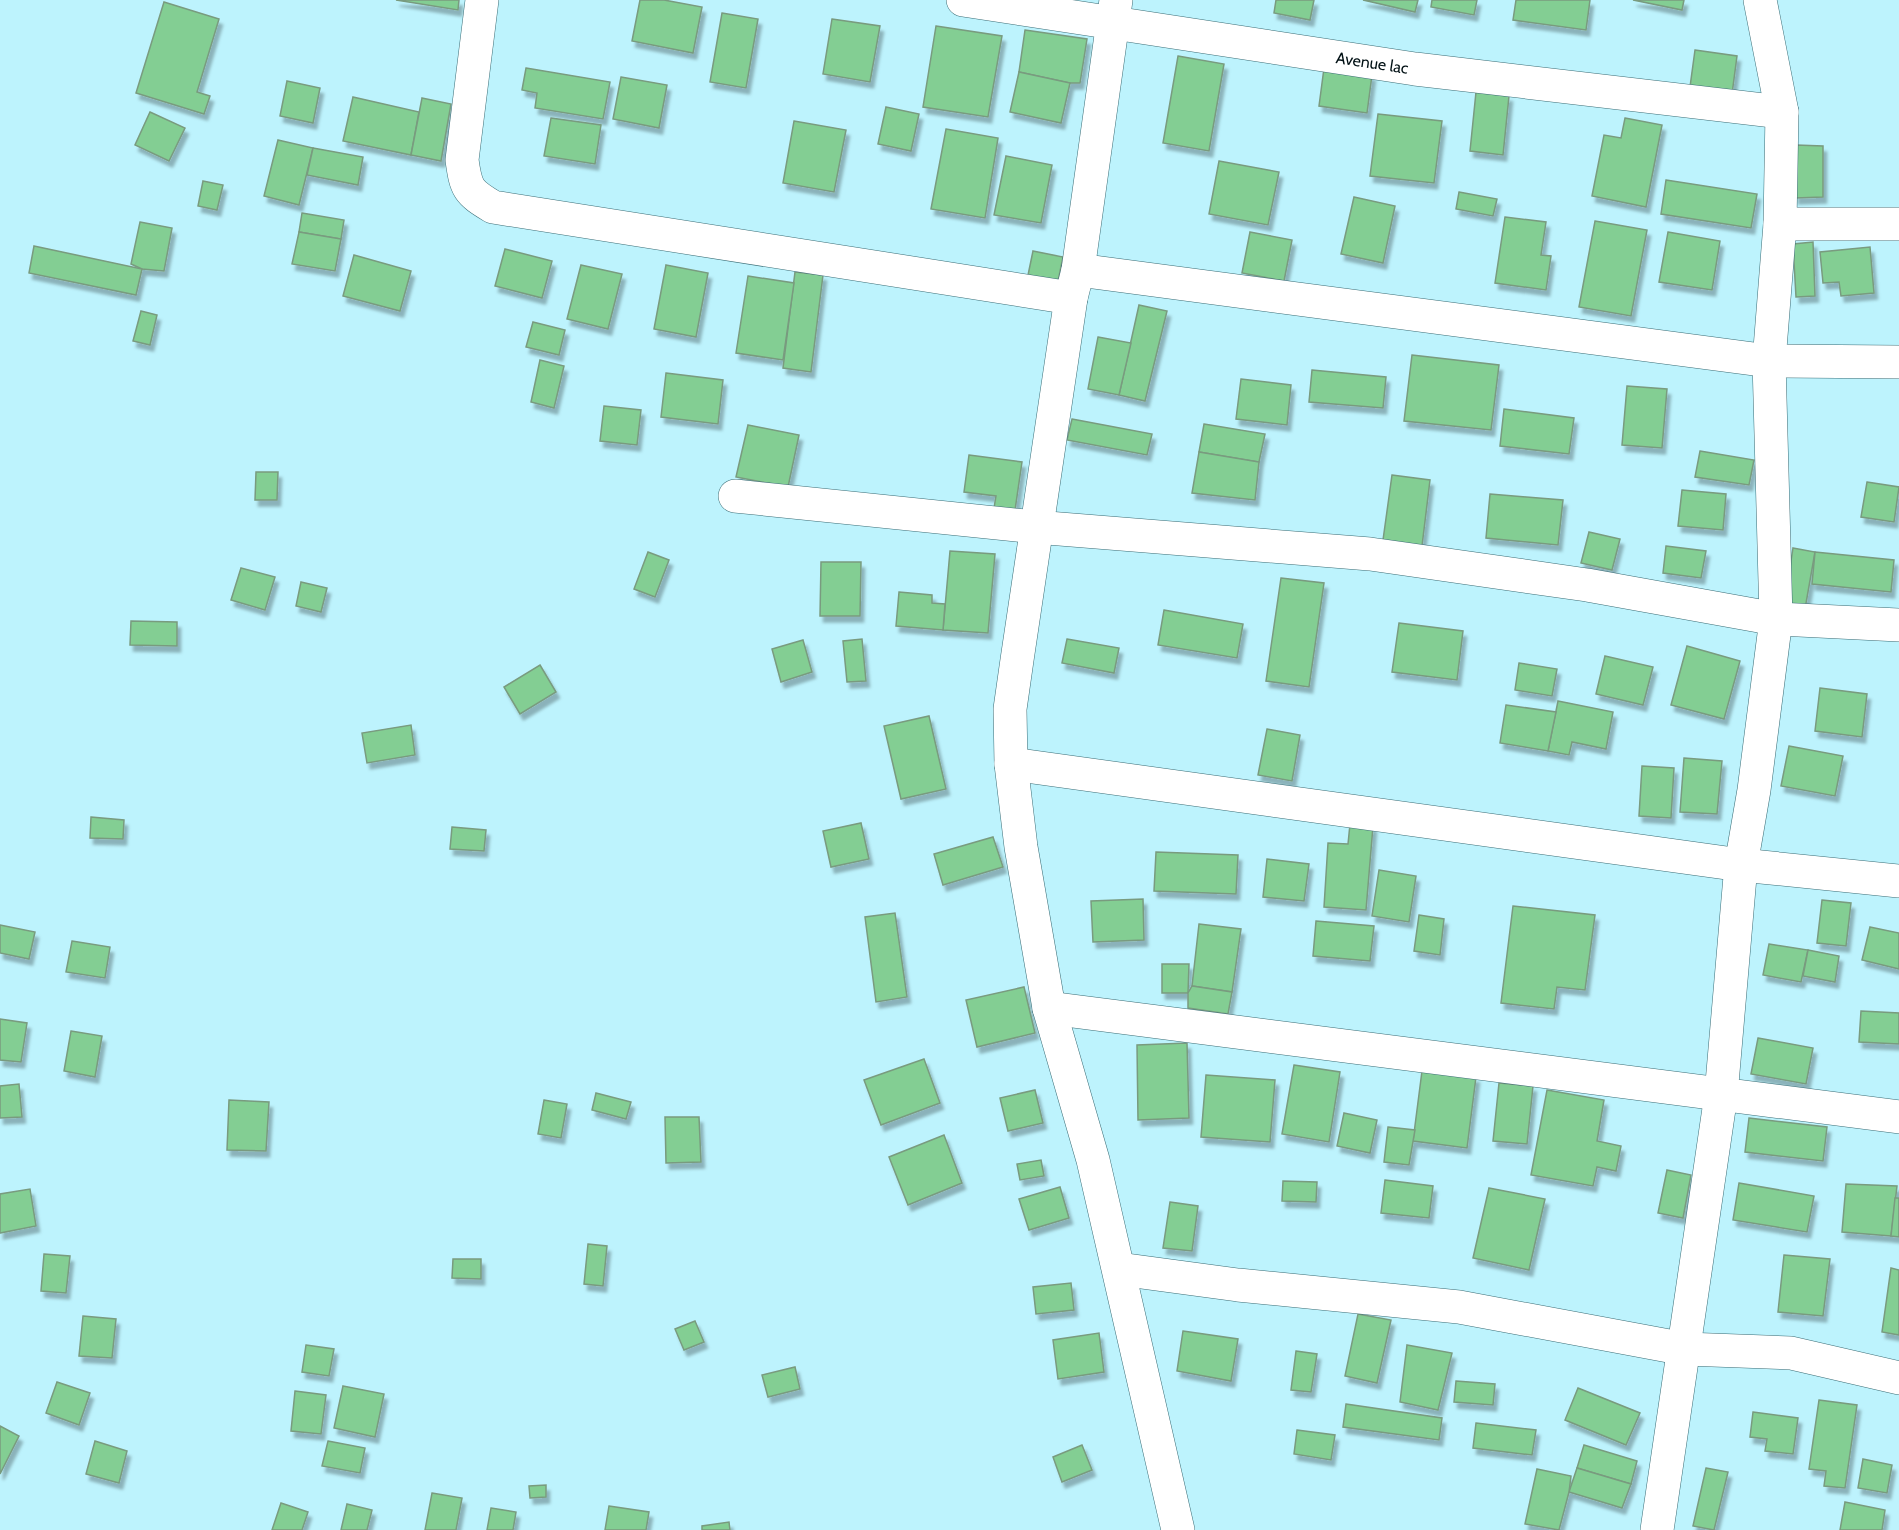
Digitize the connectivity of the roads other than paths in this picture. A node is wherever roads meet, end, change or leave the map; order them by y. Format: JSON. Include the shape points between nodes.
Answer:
{"nodes":[{"id":1,"x":482,"y":0,"type":"edge"},
{"id":2,"x":963,"y":0,"type":"edge"},
{"id":3,"x":1761,"y":0,"type":"edge"},
{"id":4,"x":1115,"y":11,"type":"edge"},
{"id":5,"x":1782,"y":112,"type":"junction"},
{"id":6,"x":1780,"y":224,"type":"junction"},
{"id":7,"x":1899,"y":224,"type":"edge"},
{"id":8,"x":1075,"y":284,"type":"junction"},
{"id":9,"x":1769,"y":361,"type":"junction"},
{"id":10,"x":1899,"y":362,"type":"edge"},
{"id":11,"x":735,"y":496,"type":"dead end"},
{"id":12,"x":1035,"y":527,"type":"junction"},
{"id":13,"x":1776,"y":619,"type":"junction"},
{"id":14,"x":1899,"y":625,"type":"edge"},
{"id":15,"x":1011,"y":764,"type":"junction"},
{"id":16,"x":1741,"y":865,"type":"junction"},
{"id":17,"x":1899,"y":881,"type":"edge"},
{"id":18,"x":1049,"y":1008,"type":"junction"},
{"id":19,"x":1721,"y":1095,"type":"junction"},
{"id":20,"x":1899,"y":1117,"type":"edge"},
{"id":21,"x":1119,"y":1269,"type":"junction"},
{"id":22,"x":1684,"y":1349,"type":"junction"},
{"id":23,"x":1899,"y":1378,"type":"edge"},
{"id":24,"x":1178,"y":1530,"type":"edge"},
{"id":25,"x":1657,"y":1530,"type":"edge"}],
"edges":[{"from":1,"to":8,"type":"street","via":[[462,160],[465,184],[493,207]]},
{"from":2,"to":4,"type":"street","name":"Avenue lac"},
{"from":3,"to":5,"type":"street"},
{"from":4,"to":5,"type":"street","name":"Avenue lac","via":[[1415,69]]},
{"from":4,"to":8,"type":"street"},
{"from":5,"to":6,"type":"street"},
{"from":6,"to":7,"type":"street"},
{"from":6,"to":9,"type":"street"},
{"from":8,"to":9,"type":"street"},
{"from":8,"to":12,"type":"street"},
{"from":9,"to":10,"type":"street"},
{"from":9,"to":13,"type":"street"},
{"from":11,"to":12,"type":"street"},
{"from":12,"to":13,"type":"street","via":[[1370,554],[1587,585]]},
{"from":12,"to":15,"type":"street","via":[[1010,709]]},
{"from":13,"to":14,"type":"street"},
{"from":13,"to":16,"type":"street"},
{"from":15,"to":16,"type":"street"},
{"from":15,"to":18,"type":"street"},
{"from":16,"to":17,"type":"street"},
{"from":16,"to":19,"type":"street"},
{"from":18,"to":19,"type":"street"},
{"from":18,"to":21,"type":"street","via":[[1093,1160]]},
{"from":19,"to":20,"type":"street"},
{"from":19,"to":22,"type":"street"},
{"from":21,"to":22,"type":"street","via":[[1459,1307]]},
{"from":21,"to":24,"type":"street"},
{"from":22,"to":23,"type":"street","via":[[1791,1353]]},
{"from":22,"to":25,"type":"street"}]}
